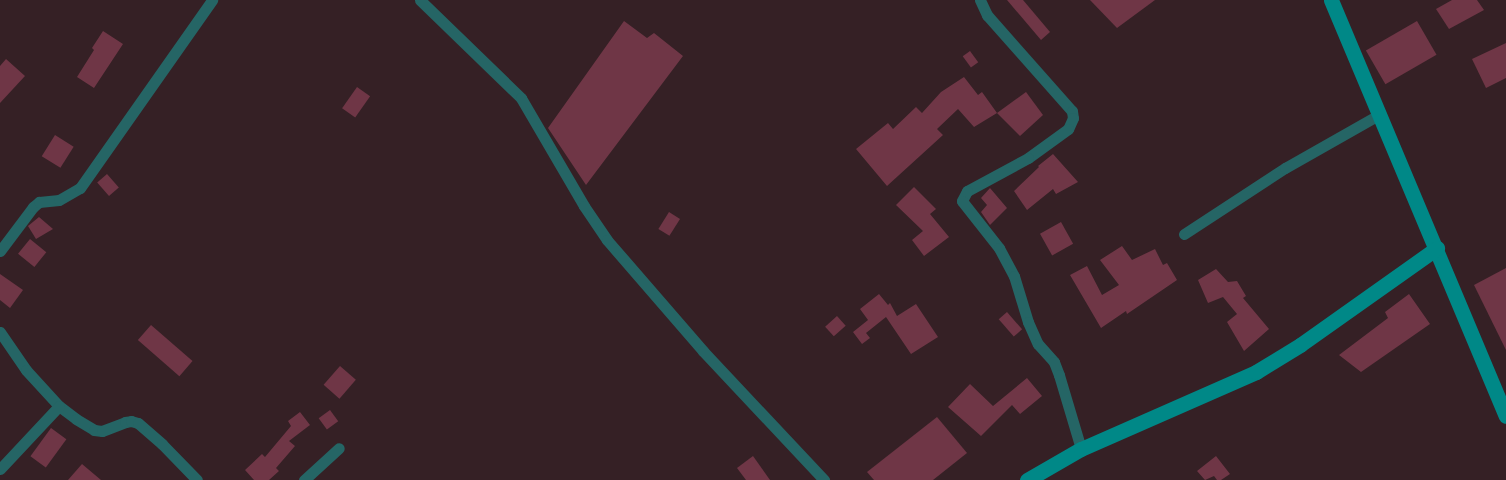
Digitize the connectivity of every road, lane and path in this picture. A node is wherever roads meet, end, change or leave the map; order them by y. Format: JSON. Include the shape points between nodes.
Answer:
{"nodes":[{"id":1,"x":212,"y":0,"type":"edge"},
{"id":2,"x":420,"y":0,"type":"edge"},
{"id":3,"x":980,"y":0,"type":"edge"},
{"id":4,"x":1331,"y":0,"type":"edge"},
{"id":5,"x":1380,"y":114,"type":"junction"},
{"id":6,"x":1184,"y":234,"type":"dead end"},
{"id":7,"x":1437,"y":248,"type":"junction"},
{"id":8,"x":0,"y":251,"type":"edge"},
{"id":9,"x":0,"y":332,"type":"edge"},
{"id":10,"x":59,"y":406,"type":"junction"},
{"id":11,"x":1506,"y":416,"type":"edge"},
{"id":12,"x":339,"y":448,"type":"dead end"},
{"id":13,"x":1081,"y":449,"type":"junction"},
{"id":14,"x":0,"y":470,"type":"edge"},
{"id":15,"x":197,"y":480,"type":"edge"},
{"id":16,"x":304,"y":480,"type":"edge"},
{"id":17,"x":824,"y":480,"type":"edge"},
{"id":18,"x":1028,"y":480,"type":"edge"}],
"edges":[{"from":1,"to":8,"type":"street","via":[[80,188],[59,200],[39,202]]},
{"from":2,"to":17,"type":"street","via":[[521,98],[606,240],[703,351]]},
{"from":3,"to":13,"type":"street","via":[[987,15],[1072,111],[1068,129],[1028,158],[967,191],[962,201],[999,248],[1014,276],[1038,344],[1054,362]]},
{"from":4,"to":5,"type":"street"},
{"from":5,"to":6,"type":"street","via":[[1285,168]]},
{"from":5,"to":7,"type":"street"},
{"from":7,"to":11,"type":"street"},
{"from":7,"to":13,"type":"street","via":[[1300,346],[1256,372]]},
{"from":9,"to":10,"type":"street","via":[[26,370]]},
{"from":10,"to":14,"type":"street"},
{"from":10,"to":15,"type":"street","via":[[94,430],[102,431],[131,421],[138,423]]},
{"from":12,"to":16,"type":"street"},
{"from":13,"to":18,"type":"street"}]}
